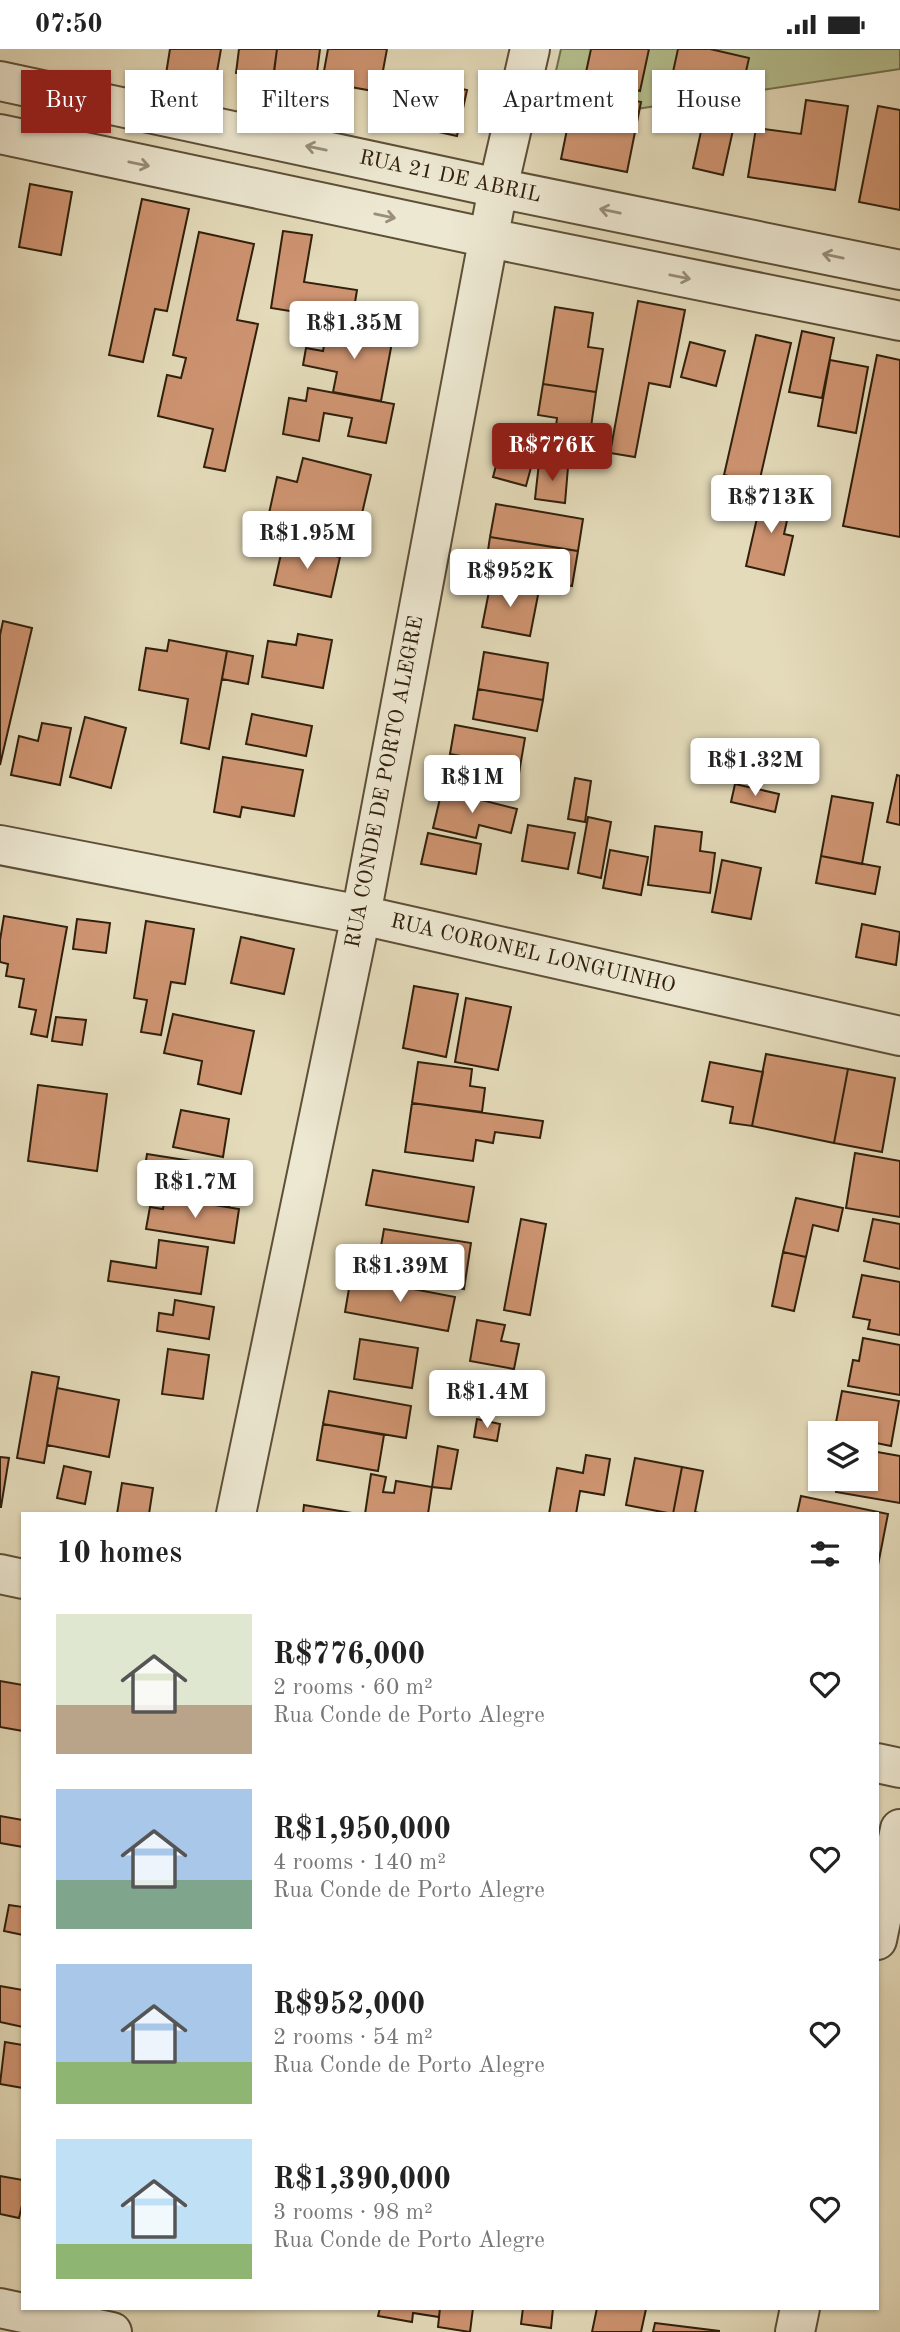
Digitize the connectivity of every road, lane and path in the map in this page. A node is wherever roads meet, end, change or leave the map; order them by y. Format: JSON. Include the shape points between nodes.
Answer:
{"nodes":[{"id":1,"x":530,"y":49,"type":"edge"},
{"id":2,"x":0,"y":81,"type":"edge"},
{"id":3,"x":21,"y":85,"type":"edge"},
{"id":4,"x":111,"y":104,"type":"edge"},
{"id":5,"x":103,"y":133,"type":"edge"},
{"id":6,"x":0,"y":134,"type":"edge"},
{"id":7,"x":99,"y":155,"type":"junction"},
{"id":8,"x":498,"y":188,"type":"junction"},
{"id":9,"x":489,"y":238,"type":"junction"},
{"id":10,"x":896,"y":269,"type":"edge"},
{"id":11,"x":892,"y":320,"type":"edge"},
{"id":12,"x":0,"y":845,"type":"edge"},
{"id":13,"x":361,"y":915,"type":"junction"},
{"id":14,"x":900,"y":1036,"type":"edge"},
{"id":15,"x":236,"y":1512,"type":"edge"},
{"id":16,"x":0,"y":1574,"type":"edge"},
{"id":17,"x":21,"y":1579,"type":"edge"},
{"id":18,"x":879,"y":1763,"type":"edge"},
{"id":19,"x":900,"y":1768,"type":"edge"},
{"id":20,"x":900,"y":1829,"type":"edge"},
{"id":21,"x":879,"y":1930,"type":"edge"},
{"id":22,"x":0,"y":2308,"type":"edge"},
{"id":23,"x":800,"y":2310,"type":"edge"},
{"id":24,"x":61,"y":2321,"type":"edge"},
{"id":25,"x":112,"y":2332,"type":"edge"},
{"id":26,"x":794,"y":2332,"type":"edge"}],
"edges":[{"from":1,"to":8,"type":"street","name":"RUA CONDE DE PORTO ALEGRE"},
{"from":2,"to":3,"type":"street","name":"RUA 21 DE ABRIL"},
{"from":8,"to":4,"type":"street","name":"RUA 21 DE ABRIL","one_way":true},
{"from":5,"to":7,"type":"street"},
{"from":6,"to":7,"type":"street"},
{"from":7,"to":9,"type":"street","one_way":true},
{"from":8,"to":9,"type":"street","name":"RUA CONDE DE PORTO ALEGRE"},
{"from":10,"to":8,"type":"street","name":"RUA 21 DE ABRIL","one_way":true},
{"from":9,"to":11,"type":"street","one_way":true},
{"from":9,"to":13,"type":"street","name":"RUA CONDE DE PORTO ALEGRE"},
{"from":10,"to":11,"type":"street"},
{"from":12,"to":13,"type":"street","name":"RUA CORONEL LONGUINHO"},
{"from":13,"to":14,"type":"street","name":"RUA CORONEL LONGUINHO"},
{"from":13,"to":15,"type":"street","name":"RUA CONDE DE PORTO ALEGRE"},
{"from":16,"to":17,"type":"street"},
{"from":18,"to":19,"type":"street"},
{"from":20,"to":21,"type":"street"},
{"from":22,"to":24,"type":"street"},
{"from":23,"to":26,"type":"street"},
{"from":24,"to":25,"type":"street"}]}
